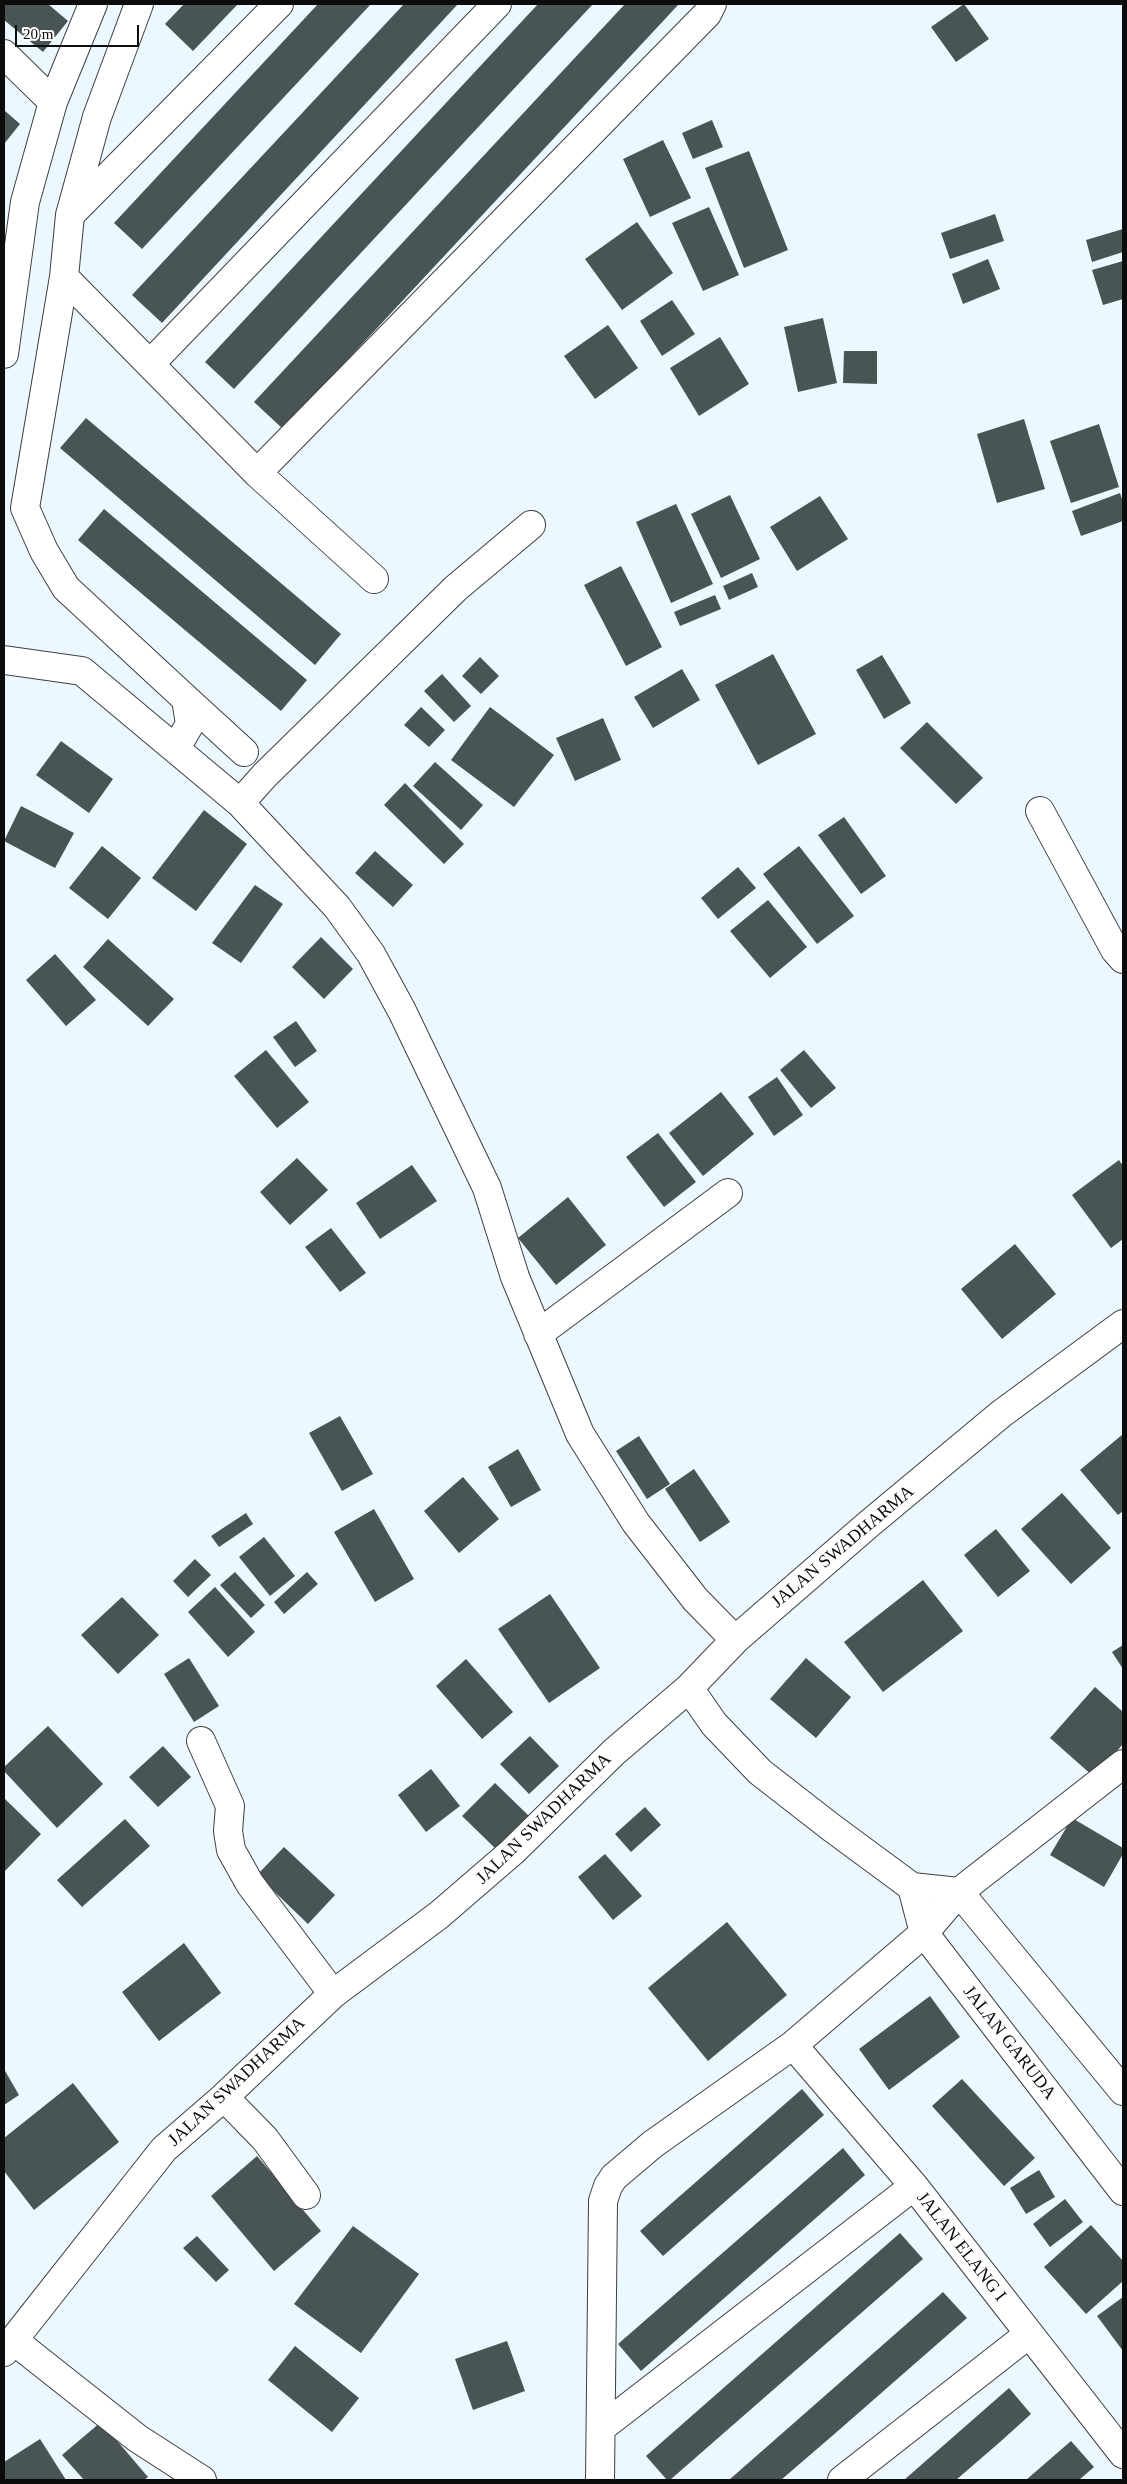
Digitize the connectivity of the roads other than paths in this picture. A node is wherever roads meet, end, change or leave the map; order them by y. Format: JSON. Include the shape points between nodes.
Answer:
{"nodes":[{"id":1,"x":93,"y":4,"type":"edge"},
{"id":2,"x":139,"y":4,"type":"edge"},
{"id":3,"x":279,"y":4,"type":"edge"},
{"id":4,"x":497,"y":4,"type":"edge"},
{"id":5,"x":712,"y":4,"type":"edge"},
{"id":6,"x":4,"y":54,"type":"edge"},
{"id":7,"x":53,"y":102,"type":"junction"},
{"id":8,"x":70,"y":215,"type":"junction"},
{"id":9,"x":64,"y":277,"type":"junction"},
{"id":10,"x":6,"y":316,"type":"edge"},
{"id":11,"x":4,"y":354,"type":"edge"},
{"id":12,"x":150,"y":364,"type":"junction"},
{"id":13,"x":257,"y":473,"type":"junction"},
{"id":14,"x":531,"y":525,"type":"dead end"},
{"id":15,"x":374,"y":578,"type":"dead end"},
{"id":16,"x":6,"y":668,"type":"edge"},
{"id":17,"x":186,"y":699,"type":"junction"},
{"id":18,"x":176,"y":748,"type":"junction"},
{"id":19,"x":244,"y":752,"type":"dead end"},
{"id":20,"x":240,"y":803,"type":"junction"},
{"id":21,"x":1040,"y":811,"type":"dead end"},
{"id":22,"x":1123,"y":960,"type":"edge"},
{"id":23,"x":728,"y":1193,"type":"dead end"},
{"id":24,"x":1123,"y":1324,"type":"edge"},
{"id":25,"x":538,"y":1334,"type":"junction"},
{"id":26,"x":735,"y":1640,"type":"junction"},
{"id":27,"x":689,"y":1688,"type":"junction"},
{"id":28,"x":201,"y":1742,"type":"dead end"},
{"id":29,"x":1123,"y":1764,"type":"edge"},
{"id":30,"x":912,"y":1887,"type":"junction"},
{"id":31,"x":960,"y":1892,"type":"junction"},
{"id":32,"x":924,"y":1934,"type":"junction"},
{"id":33,"x":332,"y":1994,"type":"junction"},
{"id":34,"x":793,"y":2045,"type":"junction"},
{"id":35,"x":1123,"y":2091,"type":"edge"},
{"id":36,"x":224,"y":2097,"type":"junction"},
{"id":37,"x":914,"y":2186,"type":"junction"},
{"id":38,"x":1123,"y":2191,"type":"edge"},
{"id":39,"x":306,"y":2194,"type":"dead end"},
{"id":40,"x":1029,"y":2334,"type":"junction"},
{"id":41,"x":8,"y":2346,"type":"edge"},
{"id":42,"x":601,"y":2428,"type":"junction"},
{"id":43,"x":1123,"y":2454,"type":"edge"},
{"id":44,"x":202,"y":2480,"type":"edge"},
{"id":45,"x":600,"y":2480,"type":"edge"},
{"id":46,"x":842,"y":2480,"type":"edge"}],
"edges":[{"from":1,"to":7,"type":"street"},
{"from":2,"to":8,"type":"street","via":[[97,117]]},
{"from":3,"to":8,"type":"street"},
{"from":4,"to":12,"type":"street"},
{"from":5,"to":13,"type":"street","via":[[707,14]]},
{"from":6,"to":7,"type":"street"},
{"from":7,"to":10,"type":"street","via":[[25,202]]},
{"from":8,"to":9,"type":"street"},
{"from":9,"to":12,"type":"street"},
{"from":9,"to":17,"type":"street","via":[[24,508],[66,588]]},
{"from":10,"to":11,"type":"street"},
{"from":12,"to":13,"type":"street"},
{"from":13,"to":15,"type":"street"},
{"from":14,"to":20,"type":"street","via":[[456,588]]},
{"from":16,"to":18,"type":"street","via":[[82,671]]},
{"from":17,"to":18,"type":"street","via":[[190,724]]},
{"from":17,"to":19,"type":"street"},
{"from":18,"to":20,"type":"street"},
{"from":20,"to":25,"type":"street","via":[[337,907],[371,954],[487,1188],[515,1278]]},
{"from":21,"to":22,"type":"street"},
{"from":23,"to":25,"type":"street"},
{"from":24,"to":26,"type":"street","name":"JALAN SWADHARMA","via":[[1001,1414]]},
{"from":25,"to":26,"type":"street","via":[[580,1434],[606,1478],[695,1599]]},
{"from":26,"to":27,"type":"street","name":"JALAN SWADHARMA"},
{"from":27,"to":30,"type":"street","via":[[714,1724],[760,1772]]},
{"from":27,"to":33,"type":"street","name":"JALAN SWADHARMA","via":[[614,1752],[512,1852],[439,1915]]},
{"from":28,"to":33,"type":"street","via":[[230,1806],[228,1831],[231,1850],[250,1884]]},
{"from":29,"to":31,"type":"street"},
{"from":30,"to":31,"type":"street"},
{"from":30,"to":32,"type":"street","name":"JALAN GARUDA"},
{"from":31,"to":32,"type":"street"},
{"from":31,"to":35,"type":"street"},
{"from":32,"to":34,"type":"street"},
{"from":32,"to":38,"type":"street","name":"JALAN GARUDA"},
{"from":33,"to":36,"type":"street","name":"JALAN SWADHARMA"},
{"from":34,"to":37,"type":"street","name":"JALAN ELANG I"},
{"from":34,"to":42,"type":"street","via":[[653,2144],[608,2186],[603,2201]]},
{"from":36,"to":39,"type":"street","via":[[265,2139]]},
{"from":36,"to":41,"type":"street","name":"JALAN SWADHARMA","via":[[164,2150]]},
{"from":37,"to":40,"type":"street","name":"JALAN ELANG I"},
{"from":37,"to":42,"type":"street"},
{"from":40,"to":43,"type":"street","name":"JALAN ELANG I"},
{"from":40,"to":46,"type":"street"},
{"from":41,"to":44,"type":"street"},
{"from":42,"to":45,"type":"street"}]}
